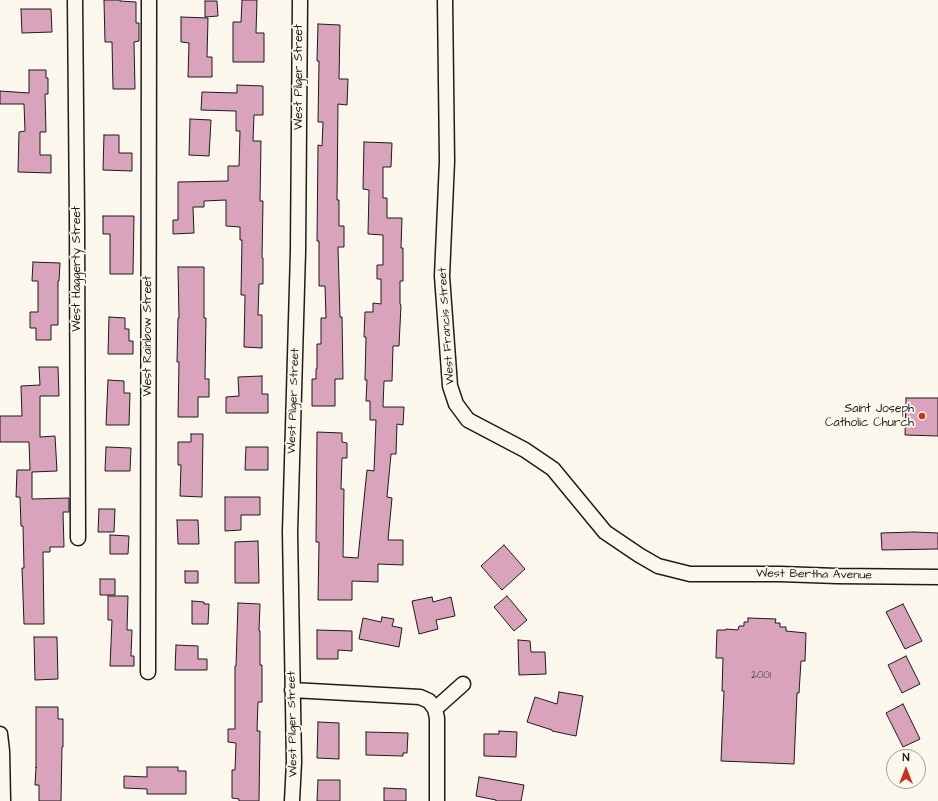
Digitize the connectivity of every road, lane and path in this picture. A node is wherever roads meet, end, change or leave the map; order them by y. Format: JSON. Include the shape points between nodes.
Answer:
{"nodes":[{"id":1,"x":75,"y":0,"type":"edge"},
{"id":2,"x":149,"y":0,"type":"edge"},
{"id":3,"x":300,"y":0,"type":"edge"},
{"id":4,"x":446,"y":0,"type":"edge"},
{"id":5,"x":78,"y":538,"type":"dead end"},
{"id":6,"x":690,"y":574,"type":"joint"},
{"id":7,"x":938,"y":577,"type":"edge"},
{"id":8,"x":148,"y":672,"type":"dead end"},
{"id":9,"x":463,"y":684,"type":"dead end"},
{"id":10,"x":292,"y":690,"type":"junction"},
{"id":11,"x":435,"y":710,"type":"junction"},
{"id":12,"x":0,"y":734,"type":"edge"},
{"id":13,"x":1,"y":772,"type":"edge"},
{"id":14,"x":3,"y":801,"type":"edge"},
{"id":15,"x":292,"y":801,"type":"edge"},
{"id":16,"x":437,"y":801,"type":"edge"}],
"edges":[{"from":1,"to":5,"type":"street","name":"West Haggerty Street"},
{"from":2,"to":8,"type":"street","name":"West Rainbow Street"},
{"from":3,"to":10,"type":"street","name":"West Pilger Street","via":[[298,251],[290,532]]},
{"from":4,"to":6,"type":"street","name":"West Francis Street","via":[[447,161],[442,276],[450,386],[456,404],[468,420],[525,450],[553,469],[605,532],[658,566]]},
{"from":6,"to":7,"type":"street","name":"West Bertha Avenue"},
{"from":9,"to":11,"type":"street"},
{"from":10,"to":11,"type":"street","via":[[420,697],[429,701]]},
{"from":10,"to":15,"type":"street","name":"West Pilger Street"},
{"from":11,"to":16,"type":"street"},
{"from":12,"to":13,"type":"street"},
{"from":13,"to":14,"type":"street"}]}
